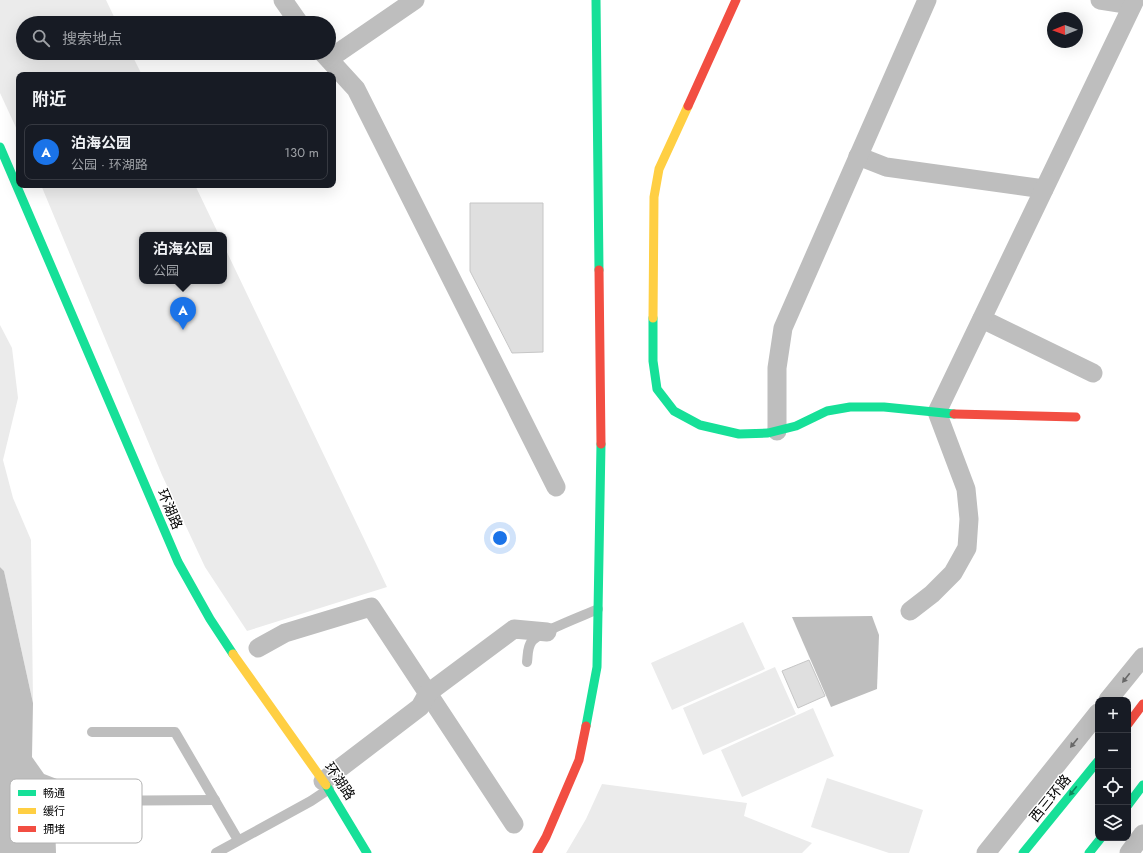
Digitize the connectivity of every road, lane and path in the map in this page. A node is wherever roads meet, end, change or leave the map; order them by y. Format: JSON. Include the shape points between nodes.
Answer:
{"nodes":[{"id":1,"x":283,"y":0,"type":"edge"},
{"id":2,"x":415,"y":0,"type":"edge"},
{"id":3,"x":596,"y":0,"type":"edge"},
{"id":4,"x":736,"y":0,"type":"edge"},
{"id":5,"x":927,"y":0,"type":"edge"},
{"id":6,"x":1100,"y":0,"type":"edge"},
{"id":7,"x":1134,"y":3,"type":"edge"},
{"id":8,"x":294,"y":16,"type":"edge"},
{"id":9,"x":336,"y":50,"type":"edge"},
{"id":10,"x":330,"y":60,"type":"edge"},
{"id":11,"x":0,"y":147,"type":"edge"},
{"id":12,"x":858,"y":156,"type":"junction"},
{"id":13,"x":16,"y":184,"type":"edge"},
{"id":14,"x":18,"y":188,"type":"edge"},
{"id":15,"x":1044,"y":189,"type":"junction"},
{"id":16,"x":982,"y":319,"type":"junction"},
{"id":17,"x":1093,"y":373,"type":"dead end"},
{"id":18,"x":937,"y":412,"type":"junction"},
{"id":19,"x":1076,"y":417,"type":"dead end"},
{"id":20,"x":777,"y":431,"type":"junction"},
{"id":21,"x":556,"y":487,"type":"dead end"},
{"id":22,"x":598,"y":609,"type":"junction"},
{"id":23,"x":910,"y":612,"type":"dead end"},
{"id":24,"x":547,"y":632,"type":"junction"},
{"id":25,"x":258,"y":648,"type":"dead end"},
{"id":26,"x":1143,"y":657,"type":"edge"},
{"id":27,"x":527,"y":662,"type":"dead end"},
{"id":28,"x":428,"y":693,"type":"junction"},
{"id":29,"x":1110,"y":697,"type":"edge"},
{"id":30,"x":1143,"y":704,"type":"edge"},
{"id":31,"x":1095,"y":717,"type":"edge"},
{"id":32,"x":1131,"y":720,"type":"edge"},
{"id":33,"x":92,"y":732,"type":"dead end"},
{"id":34,"x":1095,"y":765,"type":"edge"},
{"id":35,"x":326,"y":785,"type":"junction"},
{"id":36,"x":1143,"y":785,"type":"edge"},
{"id":37,"x":142,"y":800,"type":"edge"},
{"id":38,"x":215,"y":800,"type":"junction"},
{"id":39,"x":1131,"y":801,"type":"edge"},
{"id":40,"x":514,"y":824,"type":"dead end"},
{"id":41,"x":1143,"y":834,"type":"edge"},
{"id":42,"x":238,"y":840,"type":"junction"},
{"id":43,"x":1099,"y":841,"type":"edge"},
{"id":44,"x":216,"y":853,"type":"edge"},
{"id":45,"x":368,"y":853,"type":"edge"},
{"id":46,"x":537,"y":853,"type":"edge"},
{"id":47,"x":986,"y":853,"type":"edge"},
{"id":48,"x":1023,"y":853,"type":"edge"},
{"id":49,"x":1089,"y":853,"type":"edge"},
{"id":50,"x":1129,"y":853,"type":"edge"}],
"edges":[{"from":1,"to":8,"type":"street"},
{"from":2,"to":9,"type":"street"},
{"from":3,"to":22,"type":"street","via":[[601,416]]},
{"from":4,"to":20,"type":"street","via":[[659,169],[654,197],[653,361],[657,389],[674,411],[700,425],[739,434]]},
{"from":5,"to":12,"type":"street"},
{"from":6,"to":7,"type":"street"},
{"from":7,"to":15,"type":"street"},
{"from":10,"to":21,"type":"street","via":[[356,90]]},
{"from":11,"to":13,"type":"street","name":"环湖路"},
{"from":12,"to":15,"type":"street","via":[[886,167]]},
{"from":12,"to":20,"type":"street","via":[[783,328],[776,368]]},
{"from":14,"to":35,"type":"street","name":"环湖路","via":[[178,562],[210,619]]},
{"from":15,"to":16,"type":"street"},
{"from":16,"to":17,"type":"street"},
{"from":16,"to":18,"type":"street"},
{"from":18,"to":19,"type":"street"},
{"from":18,"to":20,"type":"street","via":[[850,407],[827,411],[796,426]]},
{"from":18,"to":23,"type":"street","via":[[966,489],[969,519],[967,548],[953,573]]},
{"from":22,"to":24,"type":"lane"},
{"from":22,"to":46,"type":"street","via":[[597,667],[579,760]]},
{"from":24,"to":27,"type":"lane","via":[[533,640],[529,646]]},
{"from":24,"to":28,"type":"street","via":[[514,630]]},
{"from":25,"to":28,"type":"street","via":[[285,633],[371,607]]},
{"from":26,"to":29,"type":"street","one_way":true},
{"from":28,"to":35,"type":"street","via":[[420,707]]},
{"from":28,"to":40,"type":"street"},
{"from":30,"to":32,"type":"street"},
{"from":31,"to":47,"type":"street","one_way":true},
{"from":33,"to":38,"type":"lane","via":[[175,732]]},
{"from":34,"to":48,"type":"street","name":"西三环路","one_way":true},
{"from":35,"to":42,"type":"lane","via":[[311,801]]},
{"from":35,"to":45,"type":"street","name":"环湖路"},
{"from":36,"to":39,"type":"street"},
{"from":37,"to":38,"type":"lane"},
{"from":38,"to":42,"type":"lane"},
{"from":41,"to":50,"type":"street"},
{"from":42,"to":44,"type":"lane"},
{"from":43,"to":49,"type":"street"}]}
